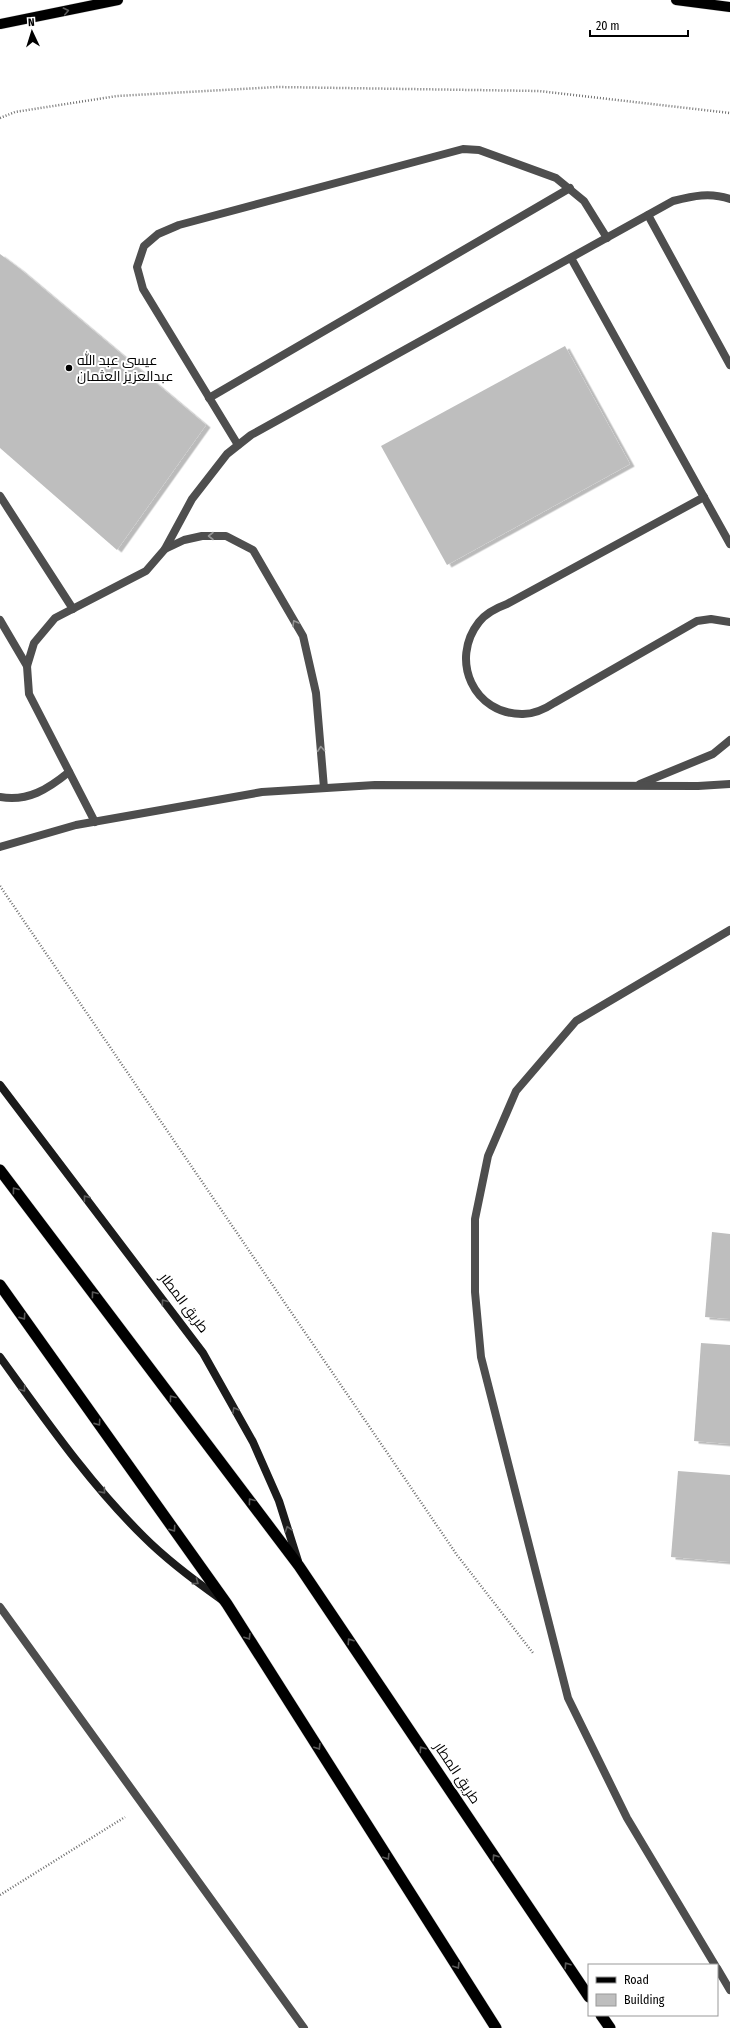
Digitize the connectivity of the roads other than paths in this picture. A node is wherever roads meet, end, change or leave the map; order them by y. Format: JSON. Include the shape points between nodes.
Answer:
{"nodes":[{"id":1,"x":118,"y":0,"type":"edge"},
{"id":2,"x":676,"y":0,"type":"edge"},
{"id":3,"x":730,"y":7,"type":"edge"},
{"id":4,"x":0,"y":24,"type":"edge"},
{"id":5,"x":570,"y":188,"type":"junction"},
{"id":6,"x":730,"y":199,"type":"edge"},
{"id":7,"x":648,"y":215,"type":"junction"},
{"id":8,"x":607,"y":238,"type":"junction"},
{"id":9,"x":571,"y":258,"type":"junction"},
{"id":10,"x":730,"y":365,"type":"edge"},
{"id":11,"x":209,"y":398,"type":"junction"},
{"id":12,"x":238,"y":445,"type":"junction"},
{"id":13,"x":0,"y":496,"type":"edge"},
{"id":14,"x":704,"y":497,"type":"junction"},
{"id":15,"x":730,"y":544,"type":"edge"},
{"id":16,"x":165,"y":549,"type":"junction"},
{"id":17,"x":73,"y":609,"type":"junction"},
{"id":18,"x":0,"y":620,"type":"edge"},
{"id":19,"x":730,"y":622,"type":"edge"},
{"id":20,"x":26,"y":666,"type":"junction"},
{"id":21,"x":730,"y":740,"type":"edge"},
{"id":22,"x":69,"y":772,"type":"junction"},
{"id":23,"x":730,"y":784,"type":"edge"},
{"id":24,"x":634,"y":786,"type":"junction"},
{"id":25,"x":324,"y":788,"type":"junction"},
{"id":26,"x":0,"y":797,"type":"edge"},
{"id":27,"x":95,"y":822,"type":"junction"},
{"id":28,"x":0,"y":847,"type":"edge"},
{"id":29,"x":730,"y":930,"type":"edge"},
{"id":30,"x":0,"y":1085,"type":"edge"},
{"id":31,"x":0,"y":1170,"type":"edge"},
{"id":32,"x":0,"y":1285,"type":"edge"},
{"id":33,"x":0,"y":1357,"type":"edge"},
{"id":34,"x":300,"y":1566,"type":"junction"},
{"id":35,"x":227,"y":1604,"type":"junction"},
{"id":36,"x":0,"y":1607,"type":"edge"},
{"id":37,"x":714,"y":1964,"type":"edge"},
{"id":38,"x":718,"y":1970,"type":"edge"},
{"id":39,"x":730,"y":1990,"type":"edge"},
{"id":40,"x":588,"y":1996,"type":"edge"},
{"id":41,"x":602,"y":2016,"type":"edge"},
{"id":42,"x":304,"y":2028,"type":"edge"},
{"id":43,"x":496,"y":2028,"type":"edge"},
{"id":44,"x":610,"y":2028,"type":"edge"}],
"edges":[{"from":4,"to":1,"type":"main road","one_way":true},
{"from":2,"to":3,"type":"main road"},
{"from":5,"to":8,"type":"lane","via":[[584,201]]},
{"from":5,"to":11,"type":"lane"},
{"from":5,"to":11,"type":"lane","via":[[556,178],[479,150],[463,149],[179,225],[158,234],[144,246],[137,267],[143,289]]},
{"from":6,"to":7,"type":"lane","via":[[718,195],[695,195],[673,201]]},
{"from":7,"to":8,"type":"lane"},
{"from":7,"to":10,"type":"lane"},
{"from":8,"to":9,"type":"lane"},
{"from":9,"to":12,"type":"lane","via":[[258,431]]},
{"from":9,"to":14,"type":"lane"},
{"from":11,"to":12,"type":"lane"},
{"from":12,"to":16,"type":"lane","via":[[227,454],[192,499]]},
{"from":13,"to":17,"type":"lane"},
{"from":14,"to":15,"type":"lane"},
{"from":14,"to":19,"type":"lane","via":[[492,610],[479,621],[470,634],[465,666],[476,691],[492,706],[507,713],[524,714],[540,711],[696,621],[711,619]]},
{"from":16,"to":17,"type":"lane","via":[[146,571]]},
{"from":25,"to":16,"type":"lane","one_way":true,"via":[[316,693],[303,636],[253,550],[226,536],[202,536],[184,540]]},
{"from":17,"to":20,"type":"lane","via":[[55,618],[34,643]]},
{"from":18,"to":20,"type":"lane"},
{"from":20,"to":22,"type":"lane","via":[[28,694]]},
{"from":21,"to":24,"type":"lane","via":[[713,754]]},
{"from":22,"to":26,"type":"lane","via":[[52,786],[28,797]]},
{"from":22,"to":27,"type":"lane"},
{"from":23,"to":24,"type":"lane"},
{"from":24,"to":25,"type":"lane","via":[[375,785]]},
{"from":25,"to":27,"type":"lane","via":[[262,792]]},
{"from":27,"to":28,"type":"lane"},
{"from":29,"to":37,"type":"lane","via":[[576,1021],[516,1091],[488,1156],[475,1220],[475,1292],[481,1357],[568,1698],[627,1818]]},
{"from":34,"to":30,"type":"main road","name":"طريق المطار","one_way":true,"via":[[279,1501],[253,1442],[203,1353]]},
{"from":34,"to":31,"type":"highway","name":"طريق المطار","one_way":true},
{"from":32,"to":35,"type":"highway","one_way":true},
{"from":33,"to":35,"type":"main road","one_way":true,"via":[[71,1455],[144,1537],[184,1573]]},
{"from":40,"to":34,"type":"highway","name":"طريق المطار","one_way":true},
{"from":35,"to":43,"type":"highway","one_way":true},
{"from":36,"to":42,"type":"lane"},
{"from":38,"to":39,"type":"lane"},
{"from":41,"to":44,"type":"highway"}]}
